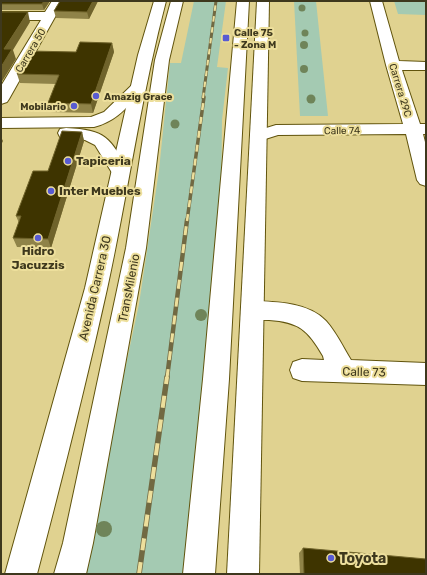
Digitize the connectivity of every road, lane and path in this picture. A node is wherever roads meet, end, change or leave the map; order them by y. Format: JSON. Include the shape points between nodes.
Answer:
{"nodes":[{"id":1,"x":58,"y":1,"type":"edge"},
{"id":2,"x":160,"y":1,"type":"edge"},
{"id":3,"x":178,"y":1,"type":"edge"},
{"id":4,"x":243,"y":1,"type":"edge"},
{"id":5,"x":263,"y":1,"type":"edge"},
{"id":6,"x":376,"y":1,"type":"edge"},
{"id":7,"x":1,"y":16,"type":"edge"},
{"id":8,"x":50,"y":16,"type":"junction"},
{"id":9,"x":393,"y":65,"type":"junction"},
{"id":10,"x":426,"y":66,"type":"edge"},
{"id":11,"x":138,"y":87,"type":"junction"},
{"id":12,"x":1,"y":99,"type":"edge"},
{"id":13,"x":1,"y":123,"type":"edge"},
{"id":14,"x":419,"y":129,"type":"edge"},
{"id":15,"x":1,"y":131,"type":"edge"},
{"id":16,"x":260,"y":136,"type":"junction"},
{"id":17,"x":120,"y":172,"type":"junction"},
{"id":18,"x":426,"y":180,"type":"edge"},
{"id":19,"x":252,"y":310,"type":"junction"},
{"id":20,"x":302,"y":370,"type":"dead end"},
{"id":21,"x":344,"y":372,"type":"junction"},
{"id":22,"x":426,"y":374,"type":"edge"},
{"id":23,"x":21,"y":574,"type":"edge"},
{"id":24,"x":70,"y":574,"type":"edge"},
{"id":25,"x":199,"y":574,"type":"edge"},
{"id":26,"x":243,"y":574,"type":"edge"}],
"edges":[{"from":1,"to":8,"type":"main road","name":"Carrera 50"},
{"from":2,"to":11,"type":"main road","name":"Avenida Carrera 30"},
{"from":3,"to":24,"type":"main road","name":"TransMilenio","via":[[162,60],[136,248]]},
{"from":4,"to":25,"type":"main road"},
{"from":5,"to":16,"type":"main road"},
{"from":6,"to":9,"type":"main road","name":"Carrera 29C"},
{"from":7,"to":8,"type":"main road"},
{"from":8,"to":12,"type":"main road","name":"Carrera 50"},
{"from":9,"to":10,"type":"main road"},
{"from":9,"to":14,"type":"main road","name":"Carrera 29C"},
{"from":11,"to":13,"type":"main road","via":[[110,115],[94,122]]},
{"from":11,"to":17,"type":"main road","name":"Avenida Carrera 30"},
{"from":14,"to":16,"type":"main road","name":"Calle 74","via":[[276,130]]},
{"from":14,"to":18,"type":"main road","name":"Carrera 29C"},
{"from":15,"to":17,"type":"main road","via":[[90,134],[105,145]]},
{"from":16,"to":19,"type":"main road"},
{"from":17,"to":23,"type":"main road","name":"Avenida Carrera 30","via":[[96,288]]},
{"from":19,"to":21,"type":"main road","via":[[287,313],[299,316],[316,326]]},
{"from":19,"to":26,"type":"main road"},
{"from":20,"to":21,"type":"main road","name":"Calle 73"},
{"from":21,"to":22,"type":"main road","name":"Calle 73"}]}
